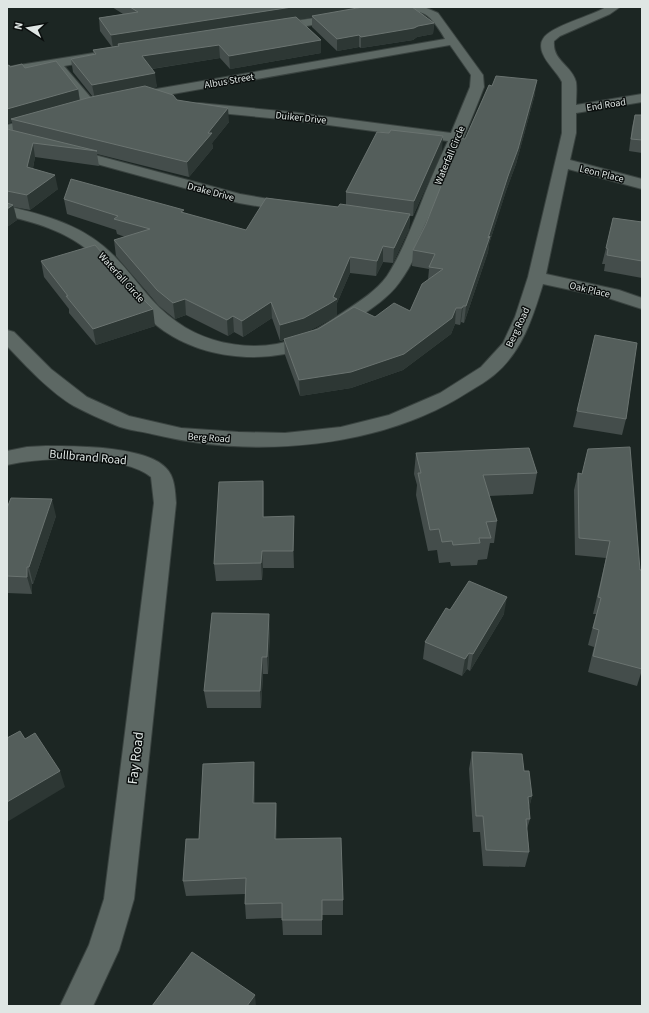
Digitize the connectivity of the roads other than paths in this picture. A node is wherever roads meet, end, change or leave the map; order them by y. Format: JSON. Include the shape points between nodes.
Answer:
{"nodes":[{"id":1,"x":614,"y":7,"type":"edge"},
{"id":2,"x":300,"y":24,"type":"junction"},
{"id":3,"x":261,"y":30,"type":"edge"},
{"id":4,"x":311,"y":35,"type":"edge"},
{"id":5,"x":453,"y":41,"type":"junction"},
{"id":6,"x":327,"y":50,"type":"dead end"},
{"id":7,"x":109,"y":55,"type":"edge"},
{"id":8,"x":338,"y":61,"type":"junction"},
{"id":9,"x":57,"y":64,"type":"junction"},
{"id":10,"x":7,"y":72,"type":"edge"},
{"id":11,"x":147,"y":94,"type":"junction"},
{"id":12,"x":642,"y":98,"type":"edge"},
{"id":13,"x":120,"y":100,"type":"edge"},
{"id":14,"x":106,"y":103,"type":"edge"},
{"id":15,"x":91,"y":106,"type":"junction"},
{"id":16,"x":76,"y":110,"type":"edge"},
{"id":17,"x":570,"y":110,"type":"junction"},
{"id":18,"x":53,"y":117,"type":"edge"},
{"id":19,"x":7,"y":129,"type":"edge"},
{"id":20,"x":7,"y":137,"type":"edge"},
{"id":21,"x":456,"y":138,"type":"junction"},
{"id":22,"x":22,"y":140,"type":"edge"},
{"id":23,"x":52,"y":148,"type":"edge"},
{"id":24,"x":563,"y":163,"type":"junction"},
{"id":25,"x":642,"y":184,"type":"edge"},
{"id":26,"x":308,"y":209,"type":"edge"},
{"id":27,"x":7,"y":211,"type":"edge"},
{"id":28,"x":537,"y":277,"type":"junction"},
{"id":29,"x":642,"y":304,"type":"edge"},
{"id":30,"x":7,"y":336,"type":"edge"},
{"id":31,"x":7,"y":458,"type":"edge"},
{"id":32,"x":165,"y":503,"type":"joint"},
{"id":33,"x":76,"y":1006,"type":"edge"}],
"edges":[{"from":1,"to":17,"type":"street","name":"Berg Road","via":[[556,33],[548,40],[546,48],[569,82]]},
{"from":2,"to":3,"type":"street","name":"Waterfall Circle"},
{"from":2,"to":4,"type":"street"},
{"from":2,"to":5,"type":"street","name":"Waterfall Circle","via":[[408,8],[434,15]]},
{"from":5,"to":8,"type":"street","name":"Albus Street"},
{"from":5,"to":21,"type":"street","name":"Waterfall Circle","via":[[477,75],[477,87]]},
{"from":6,"to":8,"type":"street"},
{"from":7,"to":9,"type":"street"},
{"from":8,"to":11,"type":"street","name":"Albus Street"},
{"from":9,"to":10,"type":"street"},
{"from":9,"to":15,"type":"street"},
{"from":11,"to":13,"type":"street","name":"Albus Street"},
{"from":11,"to":21,"type":"street","name":"Duiker Drive","via":[[178,104]]},
{"from":12,"to":17,"type":"street","name":"End Road"},
{"from":14,"to":15,"type":"street"},
{"from":15,"to":16,"type":"street"},
{"from":17,"to":24,"type":"street","name":"Berg Road","via":[[570,133]]},
{"from":18,"to":19,"type":"street"},
{"from":20,"to":22,"type":"street"},
{"from":21,"to":27,"type":"street","name":"Waterfall Circle","via":[[412,223],[396,275],[382,293],[321,336],[296,346],[266,351],[209,346],[183,336],[152,310],[101,252],[85,238],[66,228]]},
{"from":23,"to":26,"type":"street","name":"Drake Drive","via":[[239,198]]},
{"from":24,"to":25,"type":"street","name":"Leon Place"},
{"from":24,"to":28,"type":"street","name":"Berg Road"},
{"from":28,"to":29,"type":"street","name":"Oak Place","via":[[613,294]]},
{"from":28,"to":30,"type":"street","name":"Berg Road","via":[[511,346],[488,371],[447,397],[396,420],[341,434],[286,440],[238,439],[181,435],[123,421],[80,400],[44,374]]},
{"from":31,"to":32,"type":"street","name":"Bullbrand Road","via":[[32,453],[122,457],[145,464],[159,473],[164,485]]},
{"from":32,"to":33,"type":"street","name":"Fay Road","via":[[119,899],[103,950]]}]}
